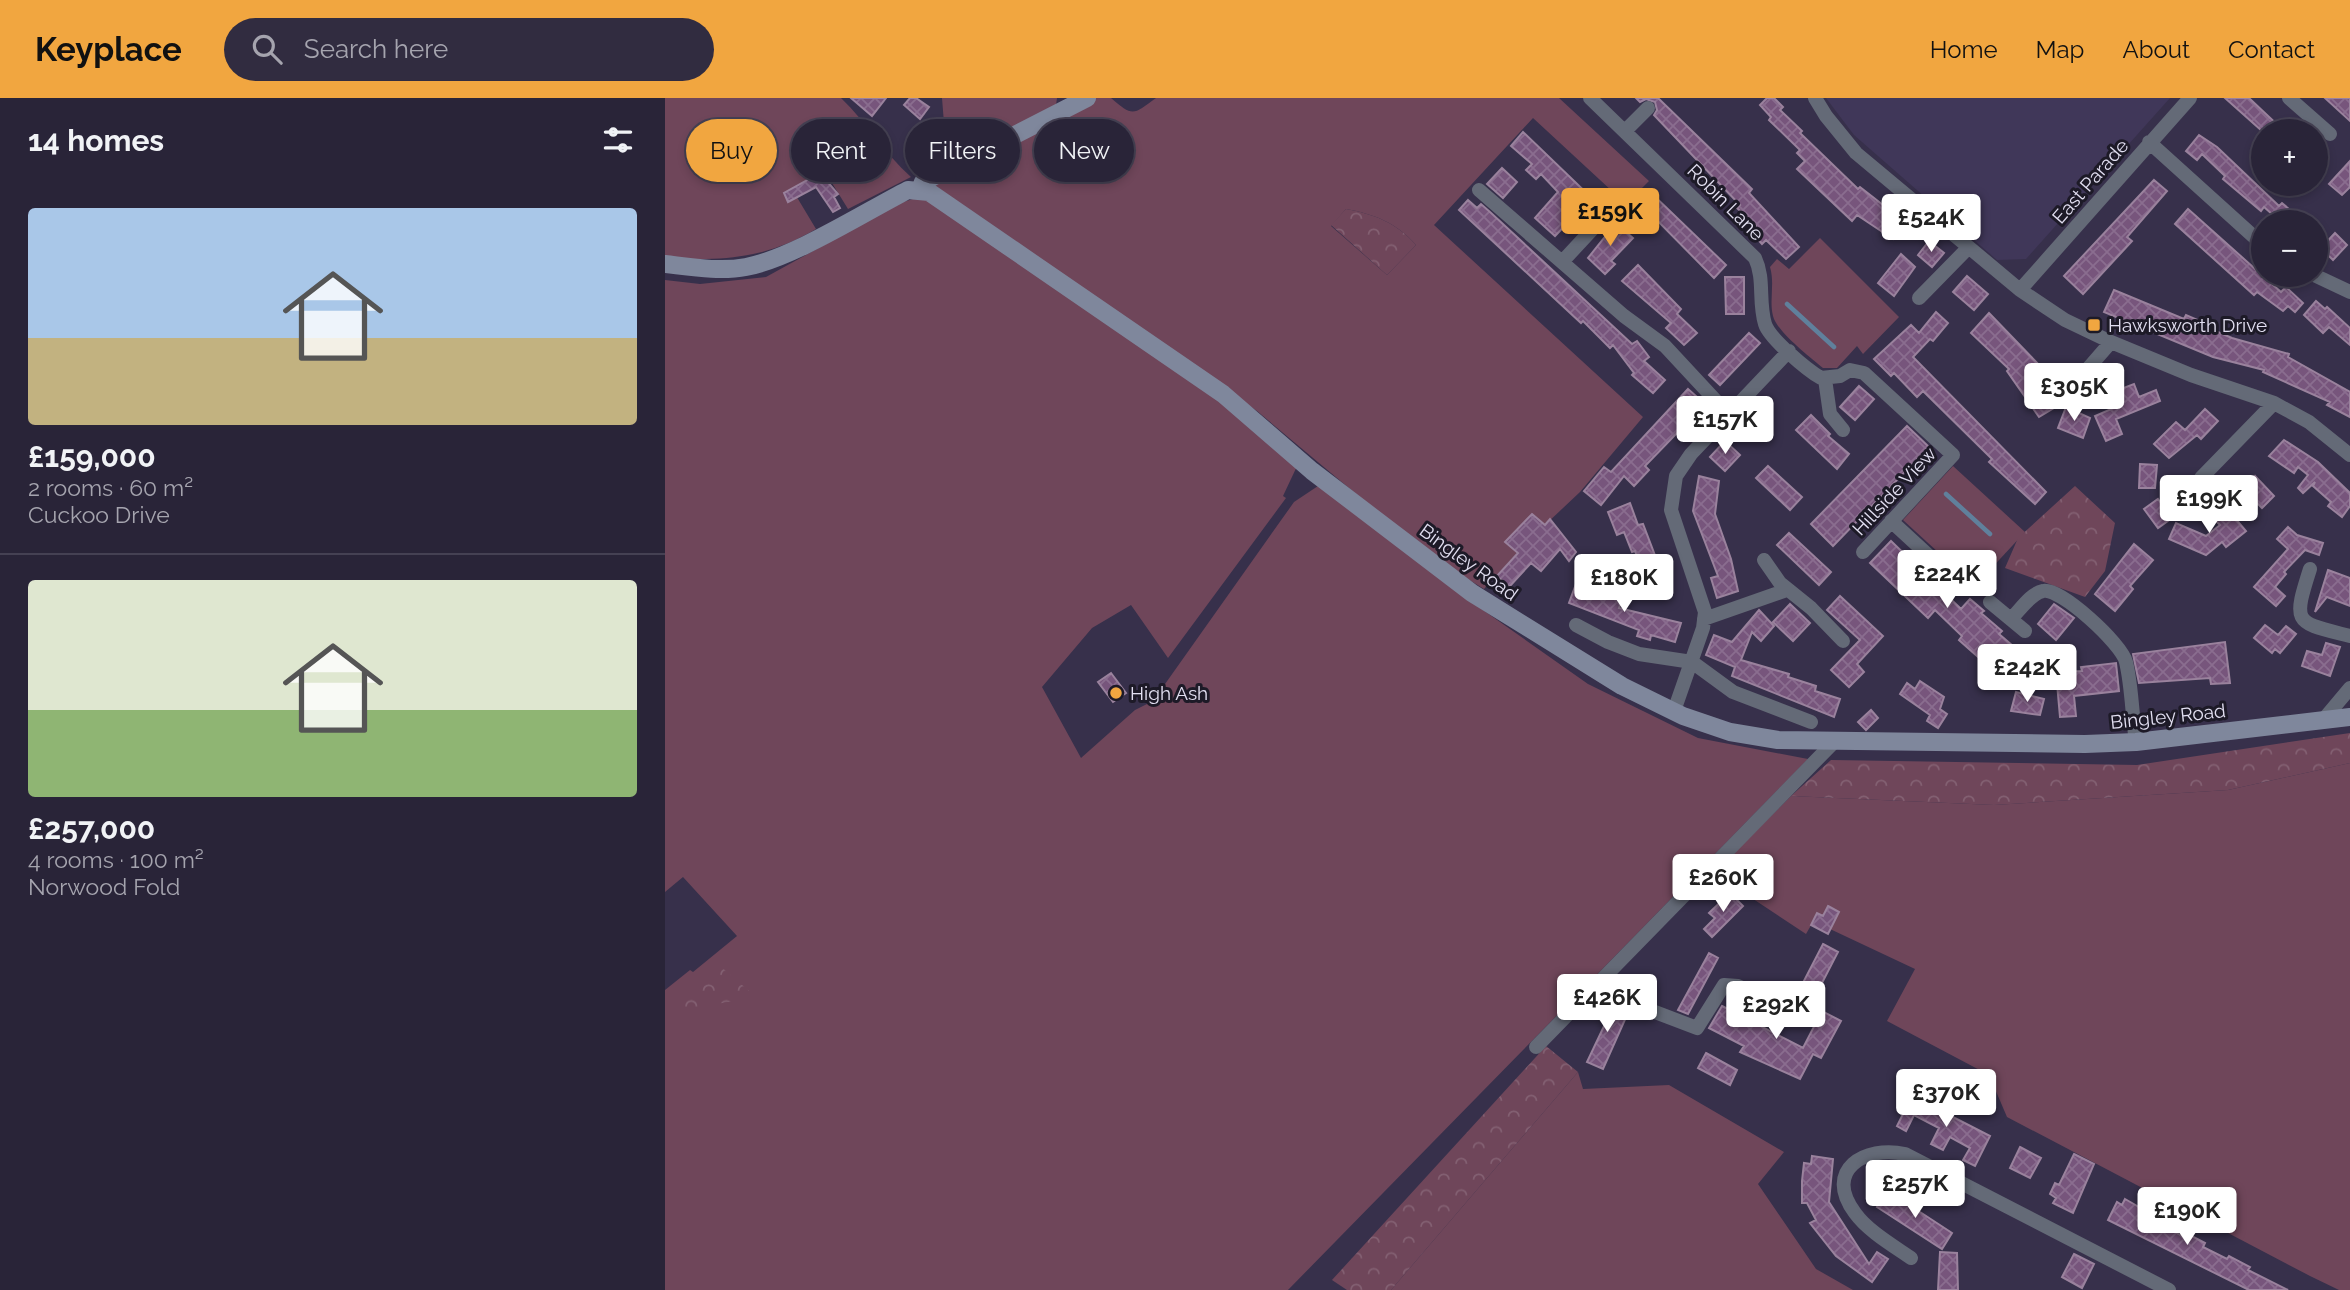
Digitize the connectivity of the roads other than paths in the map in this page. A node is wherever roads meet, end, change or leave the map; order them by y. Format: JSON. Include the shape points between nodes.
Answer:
{"nodes":[{"id":1,"x":1087,"y":98,"type":"edge"},
{"id":2,"x":1590,"y":98,"type":"edge"},
{"id":3,"x":1815,"y":98,"type":"edge"},
{"id":4,"x":2190,"y":98,"type":"edge"},
{"id":5,"x":2290,"y":98,"type":"edge"},
{"id":6,"x":1648,"y":108,"type":"dead end"},
{"id":7,"x":1625,"y":131,"type":"junction"},
{"id":8,"x":2330,"y":134,"type":"dead end"},
{"id":9,"x":2148,"y":142,"type":"junction"},
{"id":10,"x":920,"y":190,"type":"junction"},
{"id":11,"x":1479,"y":190,"type":"dead end"},
{"id":12,"x":1613,"y":207,"type":"dead end"},
{"id":13,"x":2251,"y":233,"type":"edge"},
{"id":14,"x":1968,"y":248,"type":"junction"},
{"id":15,"x":1562,"y":262,"type":"junction"},
{"id":16,"x":665,"y":264,"type":"edge"},
{"id":17,"x":2328,"y":282,"type":"edge"},
{"id":18,"x":2020,"y":290,"type":"junction"},
{"id":19,"x":2350,"y":292,"type":"edge"},
{"id":20,"x":1920,"y":298,"type":"dead end"},
{"id":21,"x":2111,"y":342,"type":"junction"},
{"id":22,"x":1789,"y":351,"type":"junction"},
{"id":23,"x":1825,"y":379,"type":"junction"},
{"id":24,"x":2078,"y":380,"type":"dead end"},
{"id":25,"x":2274,"y":403,"type":"junction"},
{"id":26,"x":1730,"y":416,"type":"junction"},
{"id":27,"x":1843,"y":430,"type":"dead end"},
{"id":28,"x":2350,"y":455,"type":"edge"},
{"id":29,"x":2201,"y":478,"type":"dead end"},
{"id":30,"x":1892,"y":521,"type":"junction"},
{"id":31,"x":1863,"y":552,"type":"dead end"},
{"id":32,"x":1764,"y":560,"type":"dead end"},
{"id":33,"x":2310,"y":569,"type":"dead end"},
{"id":34,"x":1954,"y":579,"type":"dead end"},
{"id":35,"x":1787,"y":590,"type":"junction"},
{"id":36,"x":1990,"y":602,"type":"dead end"},
{"id":37,"x":1704,"y":619,"type":"junction"},
{"id":38,"x":2011,"y":619,"type":"junction"},
{"id":39,"x":1576,"y":625,"type":"dead end"},
{"id":40,"x":2025,"y":632,"type":"dead end"},
{"id":41,"x":2350,"y":636,"type":"edge"},
{"id":42,"x":1843,"y":641,"type":"dead end"},
{"id":43,"x":1692,"y":662,"type":"junction"},
{"id":44,"x":2350,"y":688,"type":"edge"},
{"id":45,"x":1674,"y":711,"type":"junction"},
{"id":46,"x":2350,"y":717,"type":"edge"},
{"id":47,"x":2323,"y":719,"type":"junction"},
{"id":48,"x":1811,"y":722,"type":"dead end"},
{"id":49,"x":2136,"y":742,"type":"junction"},
{"id":50,"x":1833,"y":743,"type":"junction"},
{"id":51,"x":1600,"y":982,"type":"junction"},
{"id":52,"x":1772,"y":1002,"type":"dead end"},
{"id":53,"x":1536,"y":1047,"type":"dead end"},
{"id":54,"x":1911,"y":1258,"type":"dead end"},
{"id":55,"x":2169,"y":1290,"type":"edge"}],
"edges":[{"from":1,"to":10,"type":"street","via":[[923,182]]},
{"from":2,"to":7,"type":"street","name":"Robin Lane"},
{"from":3,"to":14,"type":"street","via":[[1856,153]]},
{"from":4,"to":9,"type":"street","name":"East Parade"},
{"from":5,"to":8,"type":"street"},
{"from":6,"to":7,"type":"street"},
{"from":7,"to":22,"type":"street","name":"Robin Lane","via":[[1755,258],[1766,328]]},
{"from":9,"to":13,"type":"street"},
{"from":9,"to":18,"type":"street","name":"East Parade"},
{"from":10,"to":16,"type":"street","via":[[908,190],[772,261],[715,269]]},
{"from":10,"to":45,"type":"street","name":"Bingley Road","via":[[1223,394],[1312,471],[1472,593],[1592,669]]},
{"from":11,"to":15,"type":"street"},
{"from":12,"to":15,"type":"street"},
{"from":14,"to":18,"type":"street"},
{"from":14,"to":20,"type":"street"},
{"from":15,"to":26,"type":"street","via":[[1665,346]]},
{"from":17,"to":19,"type":"street"},
{"from":18,"to":21,"type":"street","via":[[2065,320]]},
{"from":21,"to":24,"type":"street"},
{"from":21,"to":25,"type":"street"},
{"from":22,"to":23,"type":"street"},
{"from":22,"to":26,"type":"street"},
{"from":23,"to":27,"type":"street","via":[[1830,414]]},
{"from":23,"to":30,"type":"street","name":"Hillside View","via":[[1850,370],[1864,373],[1953,455]]},
{"from":25,"to":28,"type":"street","via":[[2309,422]]},
{"from":25,"to":29,"type":"street"},
{"from":26,"to":37,"type":"street","via":[[1681,467],[1671,499],[1673,520],[1703,603]]},
{"from":30,"to":31,"type":"street","name":"Hillside View"},
{"from":30,"to":34,"type":"street"},
{"from":32,"to":35,"type":"street"},
{"from":33,"to":41,"type":"street","via":[[2297,608],[2300,617],[2309,625]]},
{"from":35,"to":37,"type":"street"},
{"from":35,"to":42,"type":"street"},
{"from":36,"to":38,"type":"street"},
{"from":37,"to":43,"type":"street"},
{"from":38,"to":40,"type":"street"},
{"from":38,"to":49,"type":"street","via":[[2036,593],[2049,590],[2061,595],[2109,638],[2126,660]]},
{"from":39,"to":43,"type":"street","via":[[1639,653]]},
{"from":43,"to":45,"type":"street"},
{"from":43,"to":48,"type":"street","via":[[1733,692]]},
{"from":44,"to":47,"type":"street"},
{"from":45,"to":50,"type":"street","name":"Bingley Road","via":[[1756,738]]},
{"from":46,"to":47,"type":"street","name":"Bingley Road"},
{"from":47,"to":49,"type":"street","name":"Bingley Road"},
{"from":49,"to":50,"type":"street","name":"Bingley Road"},
{"from":50,"to":51,"type":"street"},
{"from":51,"to":52,"type":"street","via":[[1634,1004],[1697,1028],[1724,985],[1738,986]]},
{"from":51,"to":53,"type":"street"},
{"from":54,"to":55,"type":"street","via":[[1857,1215],[1846,1200],[1848,1170],[1859,1157],[1887,1150],[1905,1154]]}]}
